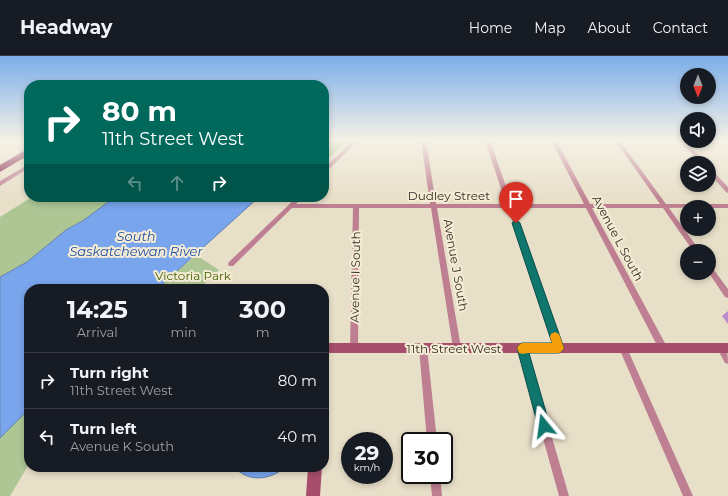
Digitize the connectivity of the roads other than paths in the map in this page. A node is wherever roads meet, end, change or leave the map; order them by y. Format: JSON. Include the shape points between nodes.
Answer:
{"nodes":[{"id":1,"x":14,"y":161,"type":"edge"},
{"id":2,"x":425,"y":161,"type":"edge"},
{"id":3,"x":494,"y":161,"type":"edge"},
{"id":4,"x":564,"y":161,"type":"edge"},
{"id":5,"x":632,"y":161,"type":"edge"},
{"id":6,"x":24,"y":162,"type":"edge"},
{"id":7,"x":0,"y":169,"type":"edge"},
{"id":8,"x":24,"y":169,"type":"edge"},
{"id":9,"x":0,"y":177,"type":"edge"},
{"id":10,"x":716,"y":178,"type":"edge"},
{"id":11,"x":0,"y":184,"type":"edge"},
{"id":12,"x":728,"y":191,"type":"edge"},
{"id":13,"x":295,"y":202,"type":"edge"},
{"id":14,"x":291,"y":206,"type":"junction"},
{"id":15,"x":356,"y":206,"type":"junction"},
{"id":16,"x":433,"y":206,"type":"junction"},
{"id":17,"x":510,"y":206,"type":"junction"},
{"id":18,"x":587,"y":206,"type":"junction"},
{"id":19,"x":664,"y":206,"type":"junction"},
{"id":20,"x":728,"y":206,"type":"edge"},
{"id":21,"x":692,"y":244,"type":"edge"},
{"id":22,"x":230,"y":264,"type":"dead end"},
{"id":23,"x":716,"y":278,"type":"edge"},
{"id":24,"x":728,"y":295,"type":"edge"},
{"id":25,"x":354,"y":348,"type":"junction"},
{"id":26,"x":423,"y":348,"type":"junction"},
{"id":27,"x":457,"y":348,"type":"junction"},
{"id":28,"x":522,"y":348,"type":"junction"},
{"id":29,"x":559,"y":348,"type":"junction"},
{"id":30,"x":622,"y":348,"type":"junction"},
{"id":31,"x":663,"y":348,"type":"junction"},
{"id":32,"x":724,"y":348,"type":"edge"},
{"id":33,"x":329,"y":349,"type":"edge"},
{"id":34,"x":728,"y":360,"type":"edge"},
{"id":35,"x":431,"y":432,"type":"edge"},
{"id":36,"x":314,"y":472,"type":"edge"},
{"id":37,"x":436,"y":484,"type":"edge"},
{"id":38,"x":312,"y":496,"type":"edge"},
{"id":39,"x":437,"y":496,"type":"edge"},
{"id":40,"x":564,"y":496,"type":"edge"},
{"id":41,"x":688,"y":496,"type":"edge"}],
"edges":[{"from":1,"to":7,"type":"highway"},
{"from":2,"to":16,"type":"street","name":"Avenue J South"},
{"from":3,"to":17,"type":"street"},
{"from":4,"to":18,"type":"street","name":"Avenue L South"},
{"from":5,"to":19,"type":"street"},
{"from":6,"to":9,"type":"highway"},
{"from":8,"to":11,"type":"street"},
{"from":10,"to":12,"type":"street"},
{"from":13,"to":14,"type":"street"},
{"from":14,"to":15,"type":"street","name":"Dudley Street"},
{"from":14,"to":22,"type":"street"},
{"from":15,"to":16,"type":"street","name":"Dudley Street"},
{"from":15,"to":25,"type":"street","name":"Avenue I South"},
{"from":16,"to":17,"type":"street","name":"Dudley Street"},
{"from":16,"to":27,"type":"street","name":"Avenue J South"},
{"from":17,"to":18,"type":"street","name":"Dudley Street"},
{"from":17,"to":29,"type":"street"},
{"from":18,"to":19,"type":"street","name":"Dudley Street"},
{"from":18,"to":31,"type":"street","name":"Avenue L South"},
{"from":19,"to":20,"type":"street","name":"Dudley Street"},
{"from":19,"to":21,"type":"street"},
{"from":23,"to":24,"type":"street"},
{"from":25,"to":26,"type":"street","name":"11th Street West"},
{"from":25,"to":33,"type":"street","name":"11th Street West"},
{"from":26,"to":27,"type":"street","name":"11th Street West"},
{"from":26,"to":35,"type":"street"},
{"from":27,"to":28,"type":"street","name":"11th Street West"},
{"from":28,"to":29,"type":"street","name":"11th Street West"},
{"from":28,"to":40,"type":"street"},
{"from":29,"to":30,"type":"street","name":"11th Street West"},
{"from":30,"to":31,"type":"street","name":"11th Street West"},
{"from":30,"to":41,"type":"street"},
{"from":31,"to":32,"type":"street","name":"11th Street West"},
{"from":32,"to":34,"type":"street"},
{"from":36,"to":38,"type":"street"},
{"from":37,"to":39,"type":"street"}]}
